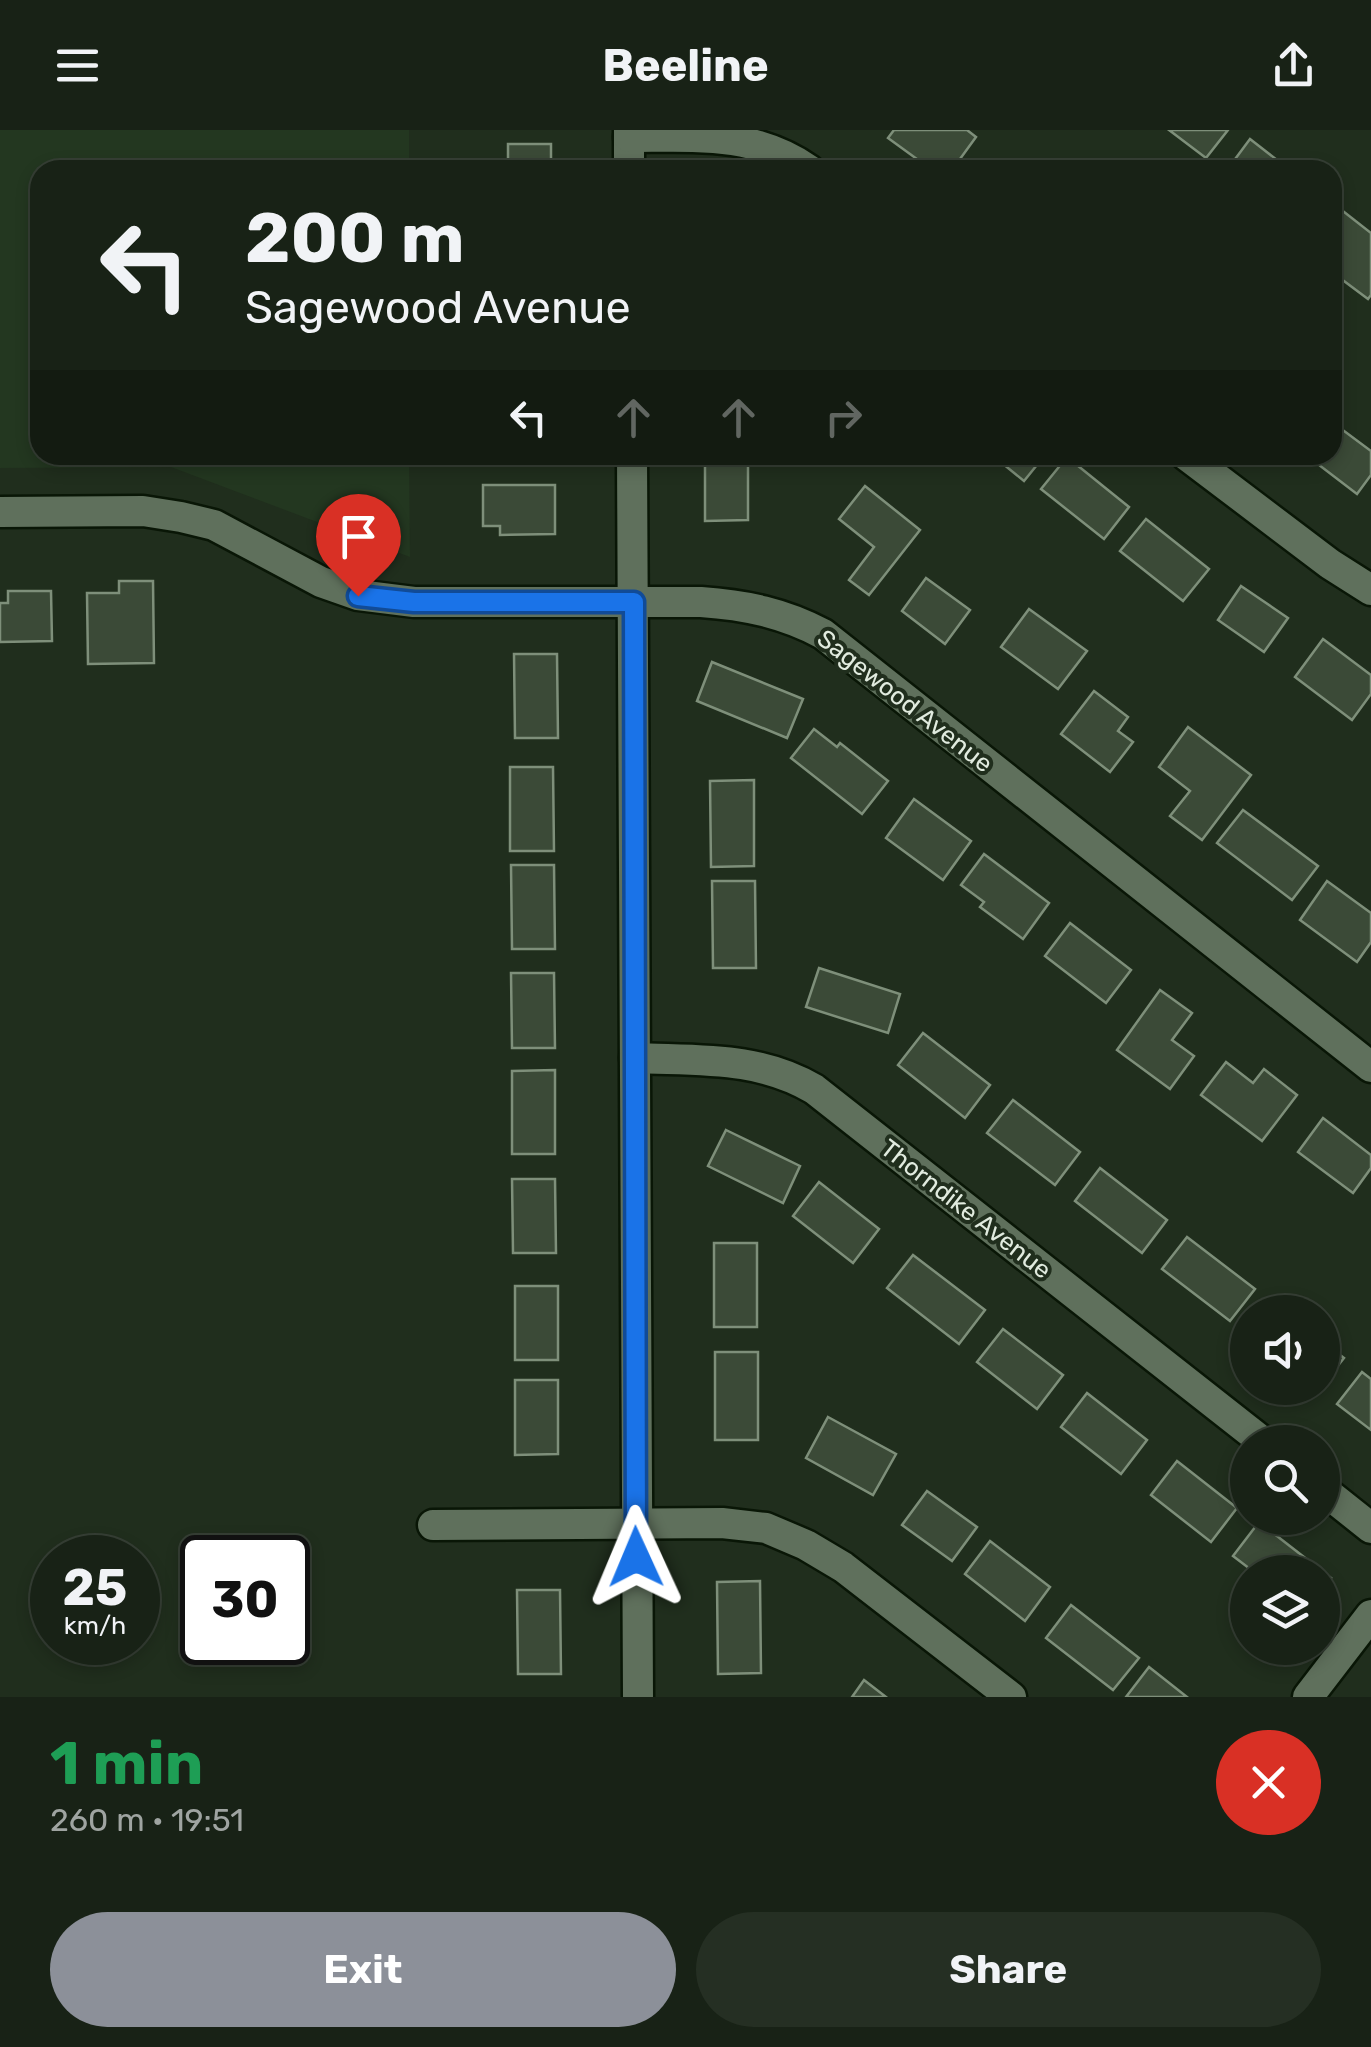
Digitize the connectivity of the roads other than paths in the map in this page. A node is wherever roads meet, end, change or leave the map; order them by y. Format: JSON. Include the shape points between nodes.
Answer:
{"nodes":[{"id":1,"x":629,"y":134,"type":"edge"},
{"id":2,"x":629,"y":160,"type":"edge"},
{"id":3,"x":794,"y":160,"type":"edge"},
{"id":4,"x":632,"y":465,"type":"edge"},
{"id":5,"x":1199,"y":465,"type":"edge"},
{"id":6,"x":0,"y":512,"type":"edge"},
{"id":7,"x":1371,"y":590,"type":"edge"},
{"id":8,"x":634,"y":602,"type":"junction"},
{"id":9,"x":635,"y":1058,"type":"junction"},
{"id":10,"x":1371,"y":1067,"type":"edge"},
{"id":11,"x":1241,"y":1425,"type":"edge"},
{"id":12,"x":1340,"y":1503,"type":"edge"},
{"id":13,"x":636,"y":1522,"type":"junction"},
{"id":14,"x":433,"y":1525,"type":"dead end"},
{"id":15,"x":1371,"y":1528,"type":"edge"},
{"id":16,"x":1371,"y":1615,"type":"edge"},
{"id":17,"x":638,"y":1697,"type":"edge"},
{"id":18,"x":1012,"y":1697,"type":"edge"},
{"id":19,"x":1308,"y":1697,"type":"edge"}],
"edges":[{"from":1,"to":2,"type":"street"},
{"from":1,"to":3,"type":"street","via":[[751,142]]},
{"from":4,"to":8,"type":"street"},
{"from":5,"to":7,"type":"street"},
{"from":6,"to":8,"type":"street","name":"Sagewood Avenue","via":[[182,516],[214,525],[358,596]]},
{"from":8,"to":9,"type":"street"},
{"from":8,"to":10,"type":"street","name":"Sagewood Avenue","via":[[740,604],[823,634]]},
{"from":9,"to":11,"type":"street","name":"Thorndike Avenue","via":[[762,1066],[814,1089]]},
{"from":9,"to":13,"type":"street"},
{"from":12,"to":15,"type":"street"},
{"from":13,"to":14,"type":"street"},
{"from":13,"to":17,"type":"street"},
{"from":13,"to":18,"type":"street","via":[[722,1522],[766,1528],[806,1545]]},
{"from":16,"to":19,"type":"street"}]}
